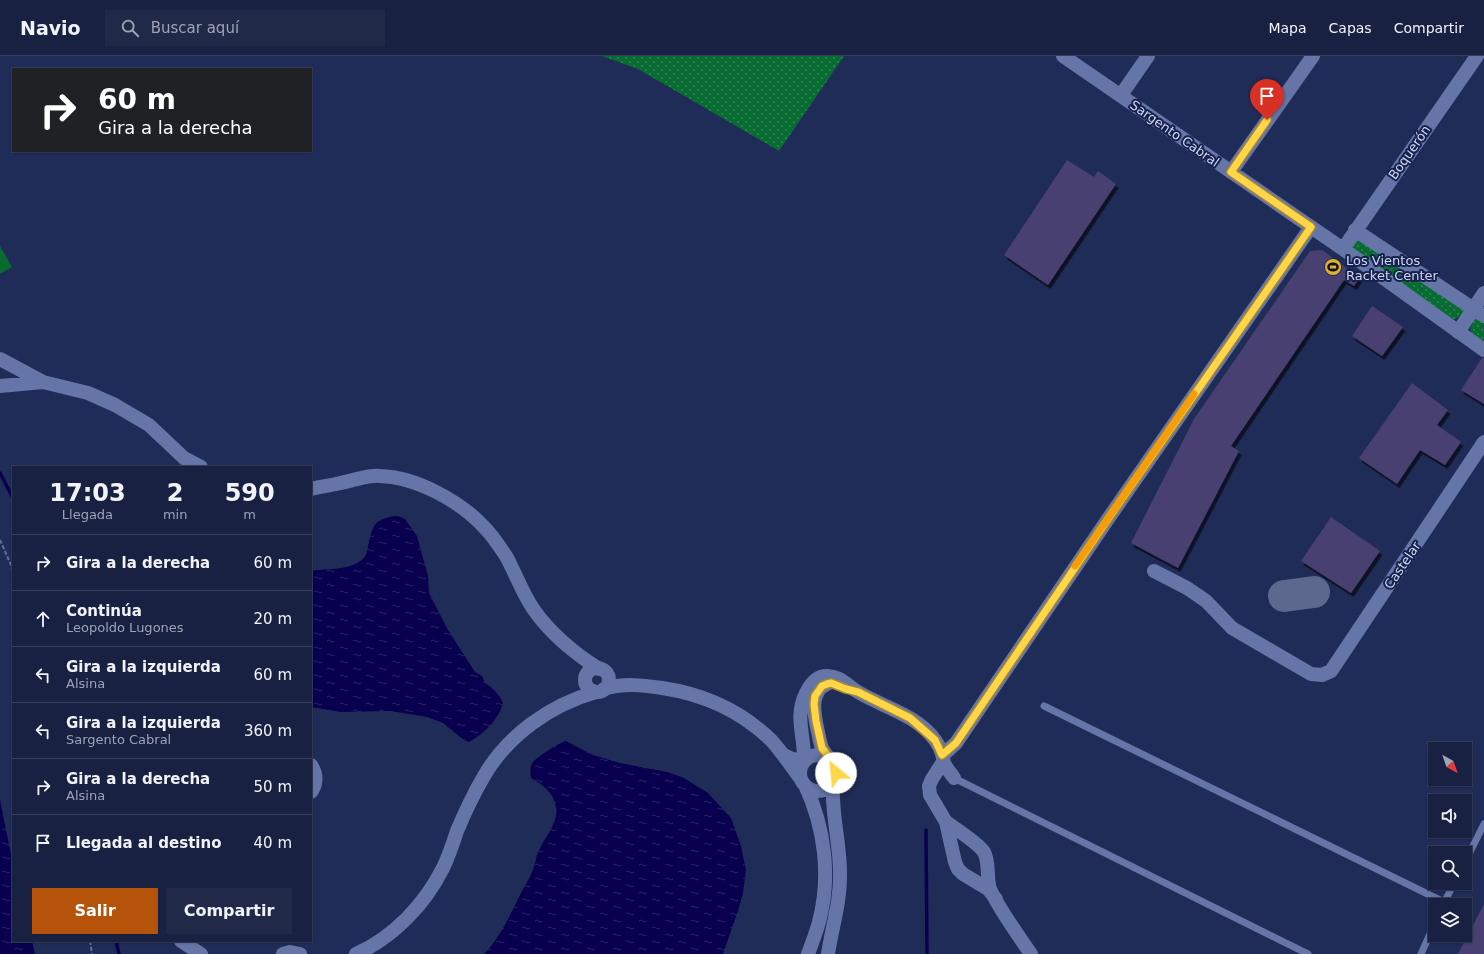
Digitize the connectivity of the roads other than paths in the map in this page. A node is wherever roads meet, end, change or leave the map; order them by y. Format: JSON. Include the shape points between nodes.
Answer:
{"nodes":[{"id":1,"x":1063,"y":56,"type":"edge"},
{"id":2,"x":1148,"y":56,"type":"edge"},
{"id":3,"x":1313,"y":56,"type":"edge"},
{"id":4,"x":1477,"y":56,"type":"edge"},
{"id":5,"x":1121,"y":95,"type":"junction"},
{"id":6,"x":1231,"y":172,"type":"junction"},
{"id":7,"x":1311,"y":227,"type":"junction"},
{"id":8,"x":1355,"y":230,"type":"junction"},
{"id":9,"x":1342,"y":249,"type":"junction"},
{"id":10,"x":1484,"y":293,"type":"edge"},
{"id":11,"x":1479,"y":312,"type":"edge"},
{"id":12,"x":1458,"y":332,"type":"junction"},
{"id":13,"x":1484,"y":350,"type":"edge"},
{"id":14,"x":0,"y":359,"type":"edge"},
{"id":15,"x":43,"y":382,"type":"junction"},
{"id":16,"x":0,"y":386,"type":"edge"},
{"id":17,"x":1484,"y":442,"type":"edge"},
{"id":18,"x":199,"y":466,"type":"edge"},
{"id":19,"x":312,"y":488,"type":"edge"},
{"id":20,"x":1154,"y":571,"type":"dead end"},
{"id":21,"x":579,"y":656,"type":"junction"},
{"id":22,"x":603,"y":672,"type":"junction"},
{"id":23,"x":624,"y":684,"type":"junction"},
{"id":24,"x":593,"y":686,"type":"junction"},
{"id":25,"x":858,"y":692,"type":"junction"},
{"id":26,"x":1044,"y":706,"type":"dead end"},
{"id":27,"x":784,"y":755,"type":"junction"},
{"id":28,"x":829,"y":758,"type":"junction"},
{"id":29,"x":943,"y":758,"type":"junction"},
{"id":30,"x":804,"y":761,"type":"junction"},
{"id":31,"x":312,"y":767,"type":"edge"},
{"id":32,"x":954,"y":778,"type":"joint"},
{"id":33,"x":803,"y":782,"type":"junction"},
{"id":34,"x":833,"y":783,"type":"junction"},
{"id":35,"x":312,"y":790,"type":"edge"},
{"id":36,"x":946,"y":822,"type":"junction"},
{"id":37,"x":1484,"y":824,"type":"edge"},
{"id":38,"x":1472,"y":848,"type":"edge"},
{"id":39,"x":1432,"y":898,"type":"edge"},
{"id":40,"x":996,"y":899,"type":"junction"},
{"id":41,"x":1428,"y":938,"type":"edge"},
{"id":42,"x":183,"y":942,"type":"edge"},
{"id":43,"x":284,"y":942,"type":"edge"},
{"id":44,"x":286,"y":942,"type":"edge"},
{"id":45,"x":201,"y":954,"type":"edge"},
{"id":46,"x":290,"y":954,"type":"edge"},
{"id":47,"x":356,"y":954,"type":"edge"},
{"id":48,"x":809,"y":954,"type":"edge"},
{"id":49,"x":828,"y":954,"type":"edge"},
{"id":50,"x":1031,"y":954,"type":"edge"},
{"id":51,"x":1308,"y":954,"type":"edge"},
{"id":52,"x":1421,"y":954,"type":"edge"}],
"edges":[{"from":1,"to":5,"type":"street","name":"Sargento Cabral"},
{"from":2,"to":5,"type":"street"},
{"from":3,"to":6,"type":"street"},
{"from":4,"to":8,"type":"street","name":"Boquerón"},
{"from":5,"to":6,"type":"street","name":"Sargento Cabral"},
{"from":6,"to":7,"type":"street","name":"Sargento Cabral"},
{"from":7,"to":9,"type":"street","name":"Sargento Cabral"},
{"from":7,"to":29,"type":"street","via":[[1105,522],[956,743]]},
{"from":8,"to":9,"type":"street","name":"Boquerón"},
{"from":8,"to":11,"type":"street"},
{"from":9,"to":12,"type":"street","name":"Sargento Cabral"},
{"from":10,"to":11,"type":"street"},
{"from":11,"to":12,"type":"street"},
{"from":12,"to":13,"type":"street","name":"Sargento Cabral"},
{"from":14,"to":15,"type":"street"},
{"from":15,"to":16,"type":"street"},
{"from":15,"to":18,"type":"street","via":[[88,393],[115,405],[148,425],[184,458]]},
{"from":17,"to":20,"type":"street","name":"Castelar","via":[[1331,671],[1322,675],[1311,674],[1232,628],[1206,601],[1188,588]]},
{"from":19,"to":21,"type":"street","via":[[381,476],[414,483],[461,506],[485,527],[496,542],[535,611],[562,642]]},
{"from":21,"to":22,"type":"street"},
{"from":21,"to":24,"type":"street"},
{"from":22,"to":23,"type":"street"},
{"from":22,"to":24,"type":"street","via":[[608,683]]},
{"from":22,"to":24,"type":"street","via":[[595,668],[588,672]]},
{"from":23,"to":24,"type":"street"},
{"from":23,"to":27,"type":"street","via":[[678,690],[714,702],[746,719]]},
{"from":24,"to":47,"type":"street","via":[[550,711],[515,737],[484,775],[461,821],[444,866],[424,900],[390,933]]},
{"from":25,"to":28,"type":"street","via":[[831,683],[822,686],[815,696],[816,721],[822,748]]},
{"from":25,"to":29,"type":"street","via":[[910,718],[935,740]]},
{"from":25,"to":30,"type":"street","via":[[847,683],[826,676],[820,677],[810,685],[800,714]]},
{"from":26,"to":39,"type":"lane"},
{"from":27,"to":30,"type":"street"},
{"from":27,"to":33,"type":"street"},
{"from":28,"to":30,"type":"street","via":[[819,754]]},
{"from":28,"to":34,"type":"street","via":[[836,767]]},
{"from":29,"to":32,"type":"street"},
{"from":29,"to":36,"type":"street","via":[[932,779],[930,795]]},
{"from":30,"to":33,"type":"street","via":[[800,773]]},
{"from":31,"to":35,"type":"street","via":[[316,780]]},
{"from":32,"to":51,"type":"lane"},
{"from":33,"to":34,"type":"street","via":[[819,791],[825,790]]},
{"from":33,"to":48,"type":"street","via":[[810,795],[822,838],[826,872],[823,905]]},
{"from":34,"to":49,"type":"street","via":[[840,873]]},
{"from":36,"to":40,"type":"street","via":[[984,853],[990,888]]},
{"from":36,"to":40,"type":"street","via":[[958,869],[988,889]]},
{"from":37,"to":38,"type":"lane"},
{"from":40,"to":50,"type":"street"},
{"from":41,"to":52,"type":"lane"},
{"from":42,"to":45,"type":"street"},
{"from":43,"to":46,"type":"street"},
{"from":44,"to":46,"type":"street"}]}
